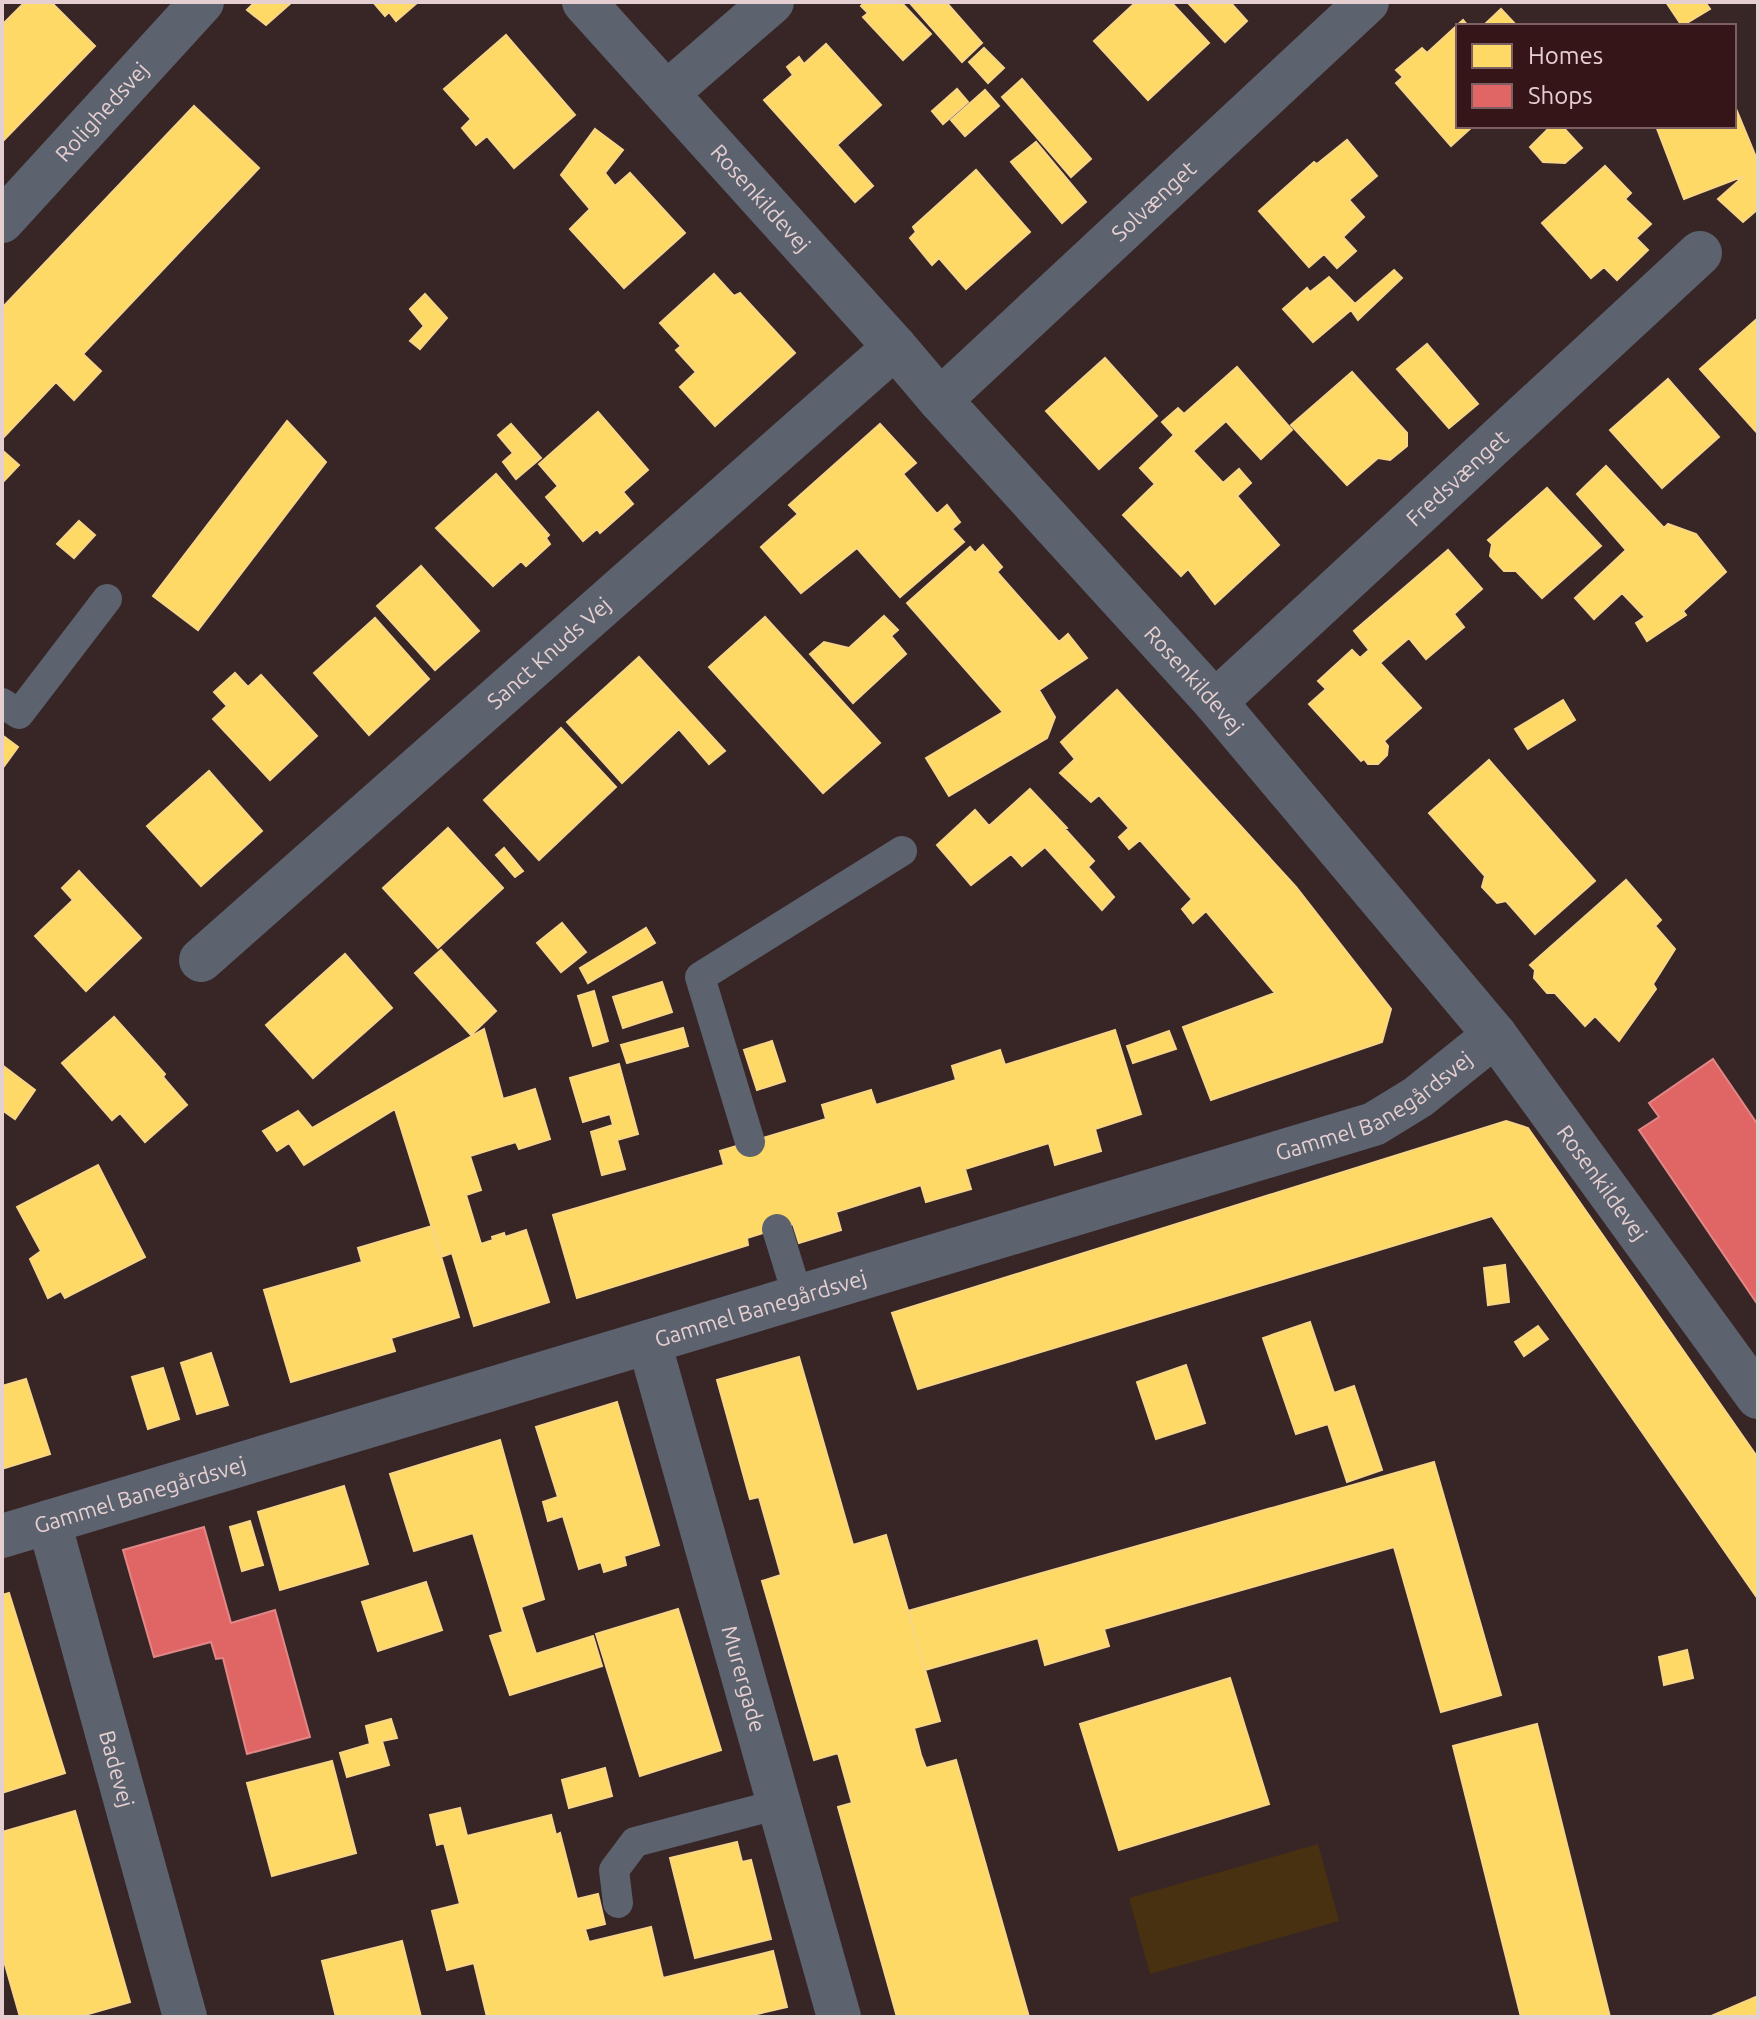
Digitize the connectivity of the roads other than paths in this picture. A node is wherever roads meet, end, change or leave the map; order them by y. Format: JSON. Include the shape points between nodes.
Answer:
{"nodes":[{"id":1,"x":202,"y":2,"type":"edge"},
{"id":2,"x":584,"y":2,"type":"edge"},
{"id":3,"x":772,"y":2,"type":"edge"},
{"id":4,"x":1367,"y":2,"type":"edge"},
{"id":5,"x":667,"y":93,"type":"junction"},
{"id":6,"x":2,"y":221,"type":"edge"},
{"id":7,"x":1700,"y":253,"type":"dead end"},
{"id":8,"x":895,"y":347,"type":"junction"},
{"id":9,"x":940,"y":400,"type":"junction"},
{"id":10,"x":107,"y":599,"type":"dead end"},
{"id":11,"x":1215,"y":702,"type":"junction"},
{"id":12,"x":2,"y":703,"type":"edge"},
{"id":13,"x":902,"y":851,"type":"dead end"},
{"id":14,"x":201,"y":960,"type":"dead end"},
{"id":15,"x":1495,"y":1035,"type":"junction"},
{"id":16,"x":750,"y":1142,"type":"dead end"},
{"id":17,"x":777,"y":1229,"type":"dead end"},
{"id":18,"x":798,"y":1297,"type":"junction"},
{"id":19,"x":649,"y":1342,"type":"junction"},
{"id":20,"x":1758,"y":1397,"type":"edge"},
{"id":21,"x":49,"y":1522,"type":"junction"},
{"id":22,"x":2,"y":1536,"type":"edge"},
{"id":23,"x":779,"y":1804,"type":"junction"},
{"id":24,"x":618,"y":1903,"type":"dead end"},
{"id":25,"x":185,"y":2017,"type":"edge"},
{"id":26,"x":839,"y":2017,"type":"edge"}],
"edges":[{"from":1,"to":6,"type":"street","name":"Rolighedsvej"},
{"from":2,"to":5,"type":"street","name":"Rosenkildevej"},
{"from":3,"to":5,"type":"street"},
{"from":4,"to":9,"type":"street","name":"Solvænget"},
{"from":5,"to":8,"type":"street","name":"Rosenkildevej"},
{"from":7,"to":11,"type":"street","name":"Fredsvænget"},
{"from":8,"to":9,"type":"street","name":"Rosenkildevej"},
{"from":8,"to":14,"type":"street","name":"Sanct Knuds Vej"},
{"from":9,"to":11,"type":"street","name":"Rosenkildevej"},
{"from":10,"to":12,"type":"lane","via":[[19,714]]},
{"from":11,"to":15,"type":"street","name":"Rosenkildevej"},
{"from":13,"to":16,"type":"lane","via":[[700,977]]},
{"from":15,"to":18,"type":"street","name":"Gammel Banegårdsvej","via":[[1418,1097],[1374,1124]]},
{"from":15,"to":20,"type":"street","name":"Rosenkildevej"},
{"from":17,"to":18,"type":"lane"},
{"from":18,"to":19,"type":"street","name":"Gammel Banegårdsvej"},
{"from":19,"to":21,"type":"street","name":"Gammel Banegårdsvej"},
{"from":19,"to":23,"type":"street","name":"Murergade"},
{"from":21,"to":22,"type":"street","name":"Gammel Banegårdsvej"},
{"from":21,"to":25,"type":"street","name":"Badevej"},
{"from":23,"to":24,"type":"lane","via":[[635,1842],[614,1870]]},
{"from":23,"to":26,"type":"street","name":"Murergade"}]}
